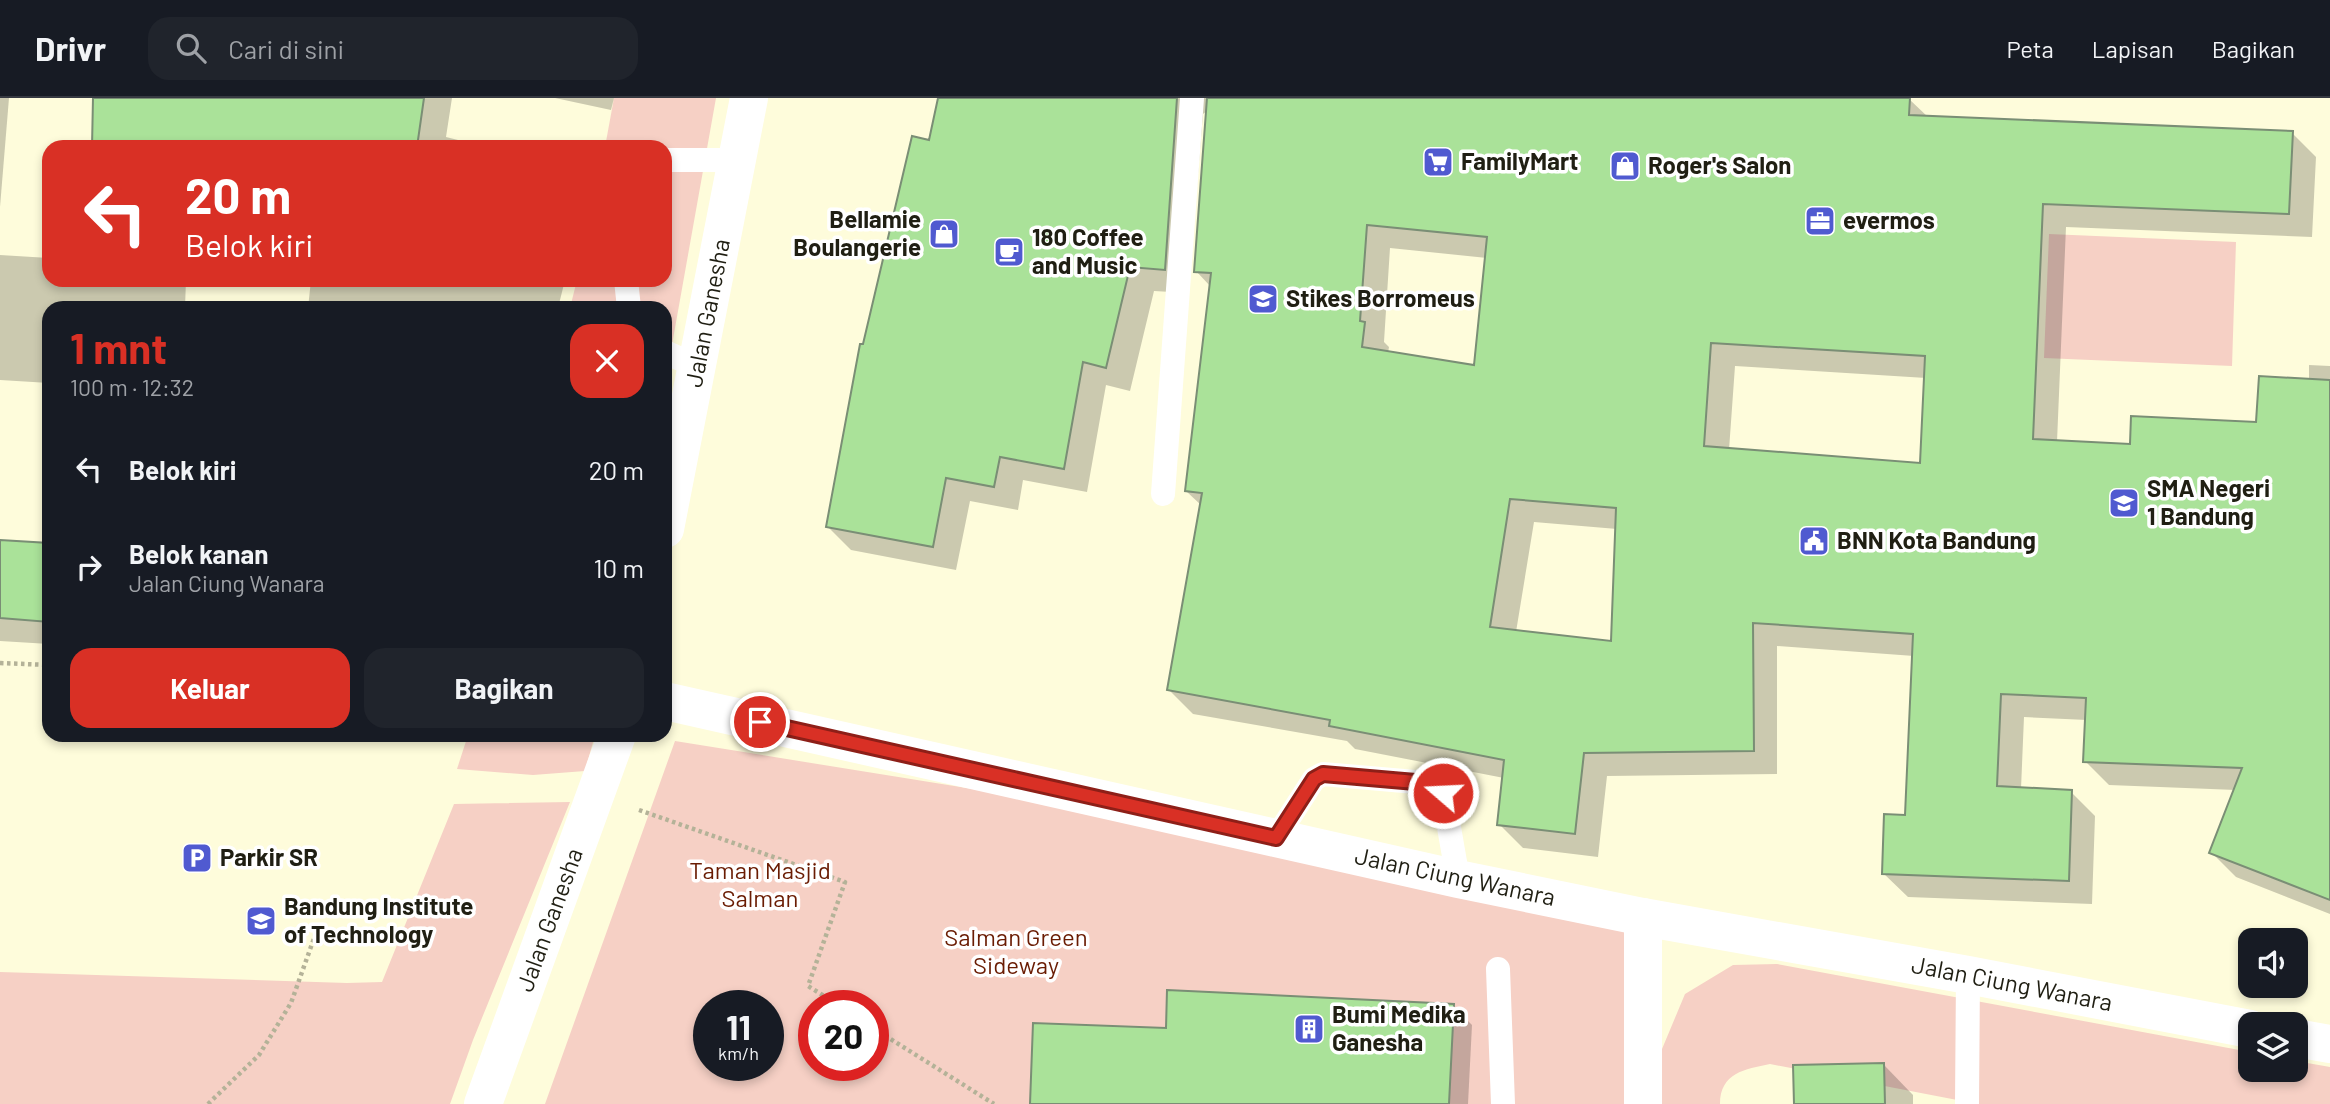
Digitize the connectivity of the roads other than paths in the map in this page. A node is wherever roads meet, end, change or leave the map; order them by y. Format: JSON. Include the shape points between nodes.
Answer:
{"nodes":[{"id":1,"x":749,"y":98,"type":"edge"},
{"id":2,"x":1192,"y":98,"type":"edge"},
{"id":3,"x":672,"y":160,"type":"edge"},
{"id":4,"x":737,"y":160,"type":"junction"},
{"id":5,"x":681,"y":359,"type":"edge"},
{"id":6,"x":672,"y":455,"type":"edge"},
{"id":7,"x":1163,"y":494,"type":"dead end"},
{"id":8,"x":672,"y":703,"type":"edge"},
{"id":9,"x":615,"y":742,"type":"edge"},
{"id":10,"x":1276,"y":838,"type":"junction"},
{"id":11,"x":1458,"y":879,"type":"junction"},
{"id":12,"x":1643,"y":917,"type":"junction"},
{"id":13,"x":1499,"y":969,"type":"dead end"},
{"id":14,"x":1968,"y":975,"type":"junction"},
{"id":15,"x":2238,"y":1027,"type":"edge"},
{"id":16,"x":2308,"y":1040,"type":"edge"},
{"id":17,"x":2330,"y":1044,"type":"edge"},
{"id":18,"x":483,"y":1104,"type":"edge"},
{"id":19,"x":1503,"y":1104,"type":"edge"},
{"id":20,"x":1643,"y":1104,"type":"edge"},
{"id":21,"x":1967,"y":1104,"type":"edge"}],
"edges":[{"from":1,"to":4,"type":"street","name":"Jalan Ganesha"},
{"from":2,"to":7,"type":"lane"},
{"from":3,"to":4,"type":"lane"},
{"from":4,"to":5,"type":"street","name":"Jalan Ganesha"},
{"from":5,"to":6,"type":"street","name":"Jalan Ganesha"},
{"from":8,"to":10,"type":"street","name":"Jalan Ciung Wanara"},
{"from":9,"to":18,"type":"street","name":"Jalan Ganesha"},
{"from":10,"to":11,"type":"street","name":"Jalan Ciung Wanara"},
{"from":10,"to":11,"type":"lane","via":[[1314,779],[1323,774],[1427,783],[1443,793]]},
{"from":11,"to":12,"type":"street","name":"Jalan Ciung Wanara"},
{"from":12,"to":14,"type":"street","name":"Jalan Ciung Wanara"},
{"from":12,"to":20,"type":"street"},
{"from":13,"to":19,"type":"lane"},
{"from":14,"to":15,"type":"street","name":"Jalan Ciung Wanara"},
{"from":14,"to":21,"type":"lane"},
{"from":16,"to":17,"type":"street"}]}
